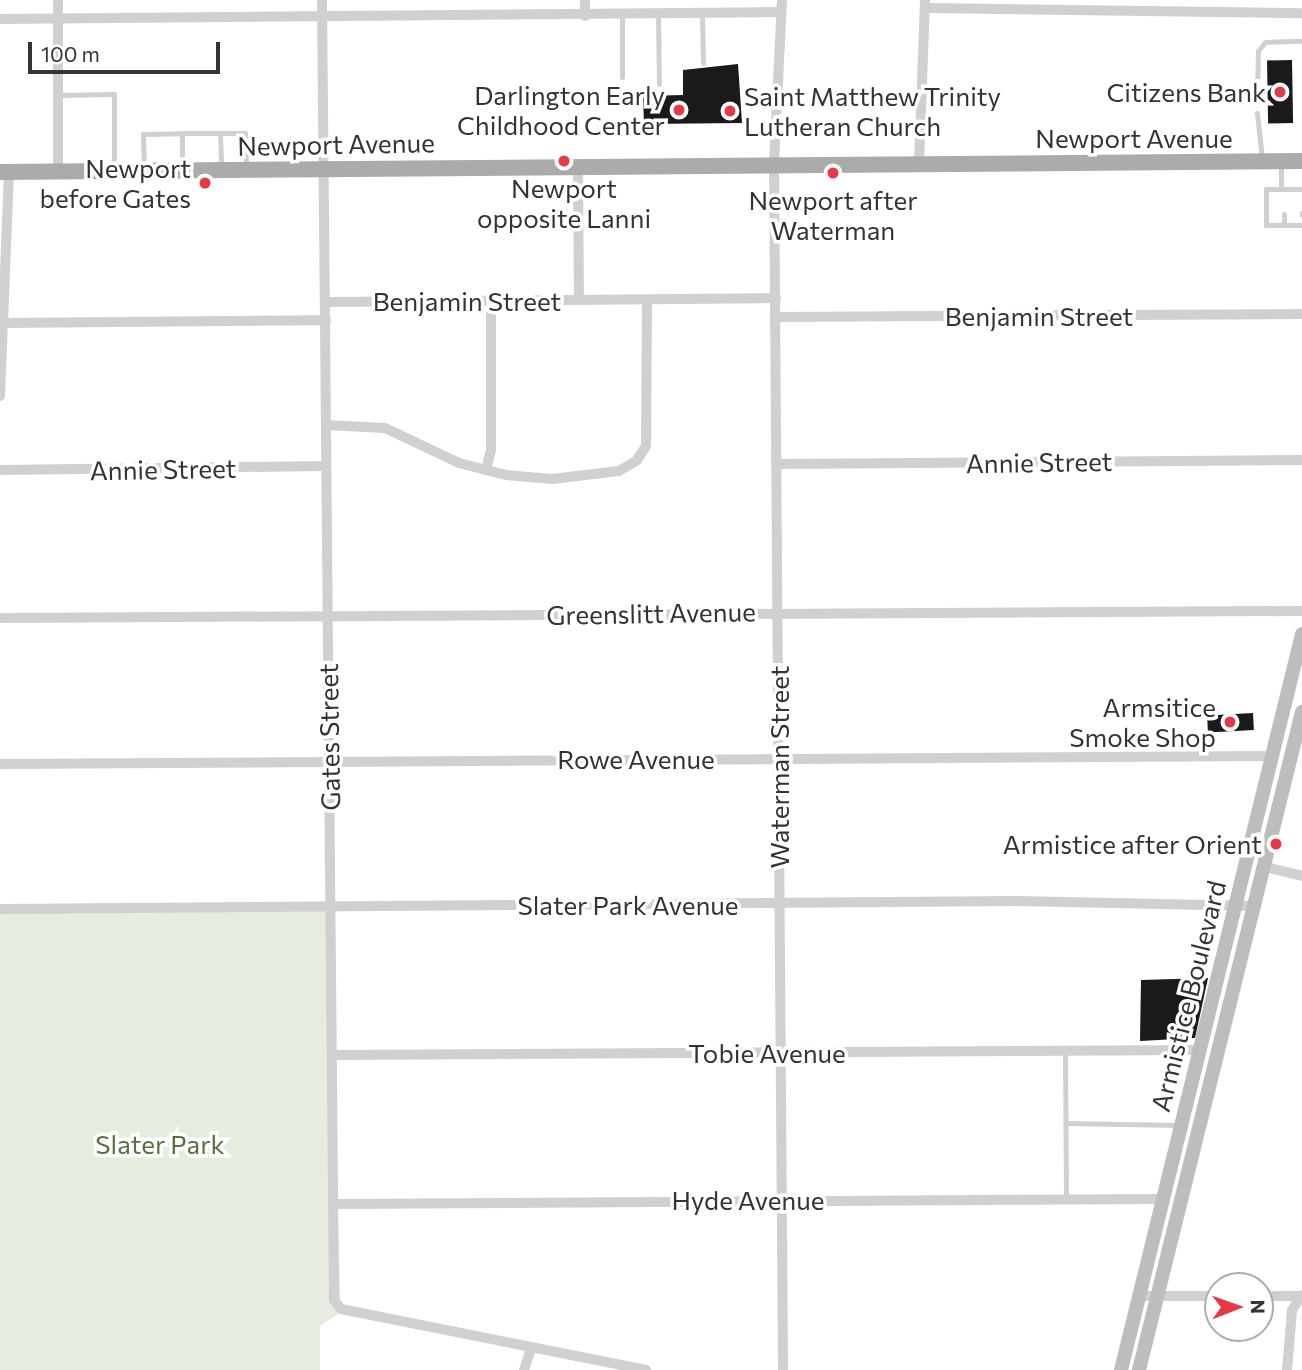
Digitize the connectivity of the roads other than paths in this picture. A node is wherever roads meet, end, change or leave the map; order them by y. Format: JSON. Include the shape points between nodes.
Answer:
{"nodes":[{"id":1,"x":58,"y":0,"type":"edge"},
{"id":2,"x":322,"y":0,"type":"edge"},
{"id":3,"x":585,"y":0,"type":"edge"},
{"id":4,"x":782,"y":0,"type":"edge"},
{"id":5,"x":925,"y":4,"type":"edge"},
{"id":6,"x":782,"y":12,"type":"junction"},
{"id":7,"x":1302,"y":13,"type":"edge"},
{"id":8,"x":659,"y":14,"type":"junction"},
{"id":9,"x":702,"y":14,"type":"junction"},
{"id":10,"x":622,"y":15,"type":"junction"},
{"id":11,"x":322,"y":16,"type":"junction"},
{"id":12,"x":585,"y":16,"type":"junction"},
{"id":13,"x":0,"y":19,"type":"edge"},
{"id":14,"x":58,"y":19,"type":"junction"},
{"id":15,"x":1302,"y":41,"type":"edge"},
{"id":16,"x":703,"y":63,"type":"dead end"},
{"id":17,"x":622,"y":77,"type":"dead end"},
{"id":18,"x":659,"y":84,"type":"dead end"},
{"id":19,"x":58,"y":95,"type":"junction"},
{"id":20,"x":1257,"y":95,"type":"dead end"},
{"id":21,"x":1257,"y":113,"type":"dead end"},
{"id":22,"x":182,"y":133,"type":"junction"},
{"id":23,"x":220,"y":133,"type":"junction"},
{"id":24,"x":1262,"y":161,"type":"junction"},
{"id":25,"x":1281,"y":161,"type":"junction"},
{"id":26,"x":1302,"y":161,"type":"edge"},
{"id":27,"x":919,"y":164,"type":"junction"},
{"id":28,"x":774,"y":165,"type":"junction"},
{"id":29,"x":578,"y":166,"type":"junction"},
{"id":30,"x":246,"y":169,"type":"junction"},
{"id":31,"x":324,"y":169,"type":"junction"},
{"id":32,"x":182,"y":170,"type":"junction"},
{"id":33,"x":221,"y":170,"type":"junction"},
{"id":34,"x":58,"y":171,"type":"junction"},
{"id":35,"x":114,"y":171,"type":"junction"},
{"id":36,"x":144,"y":171,"type":"junction"},
{"id":37,"x":5,"y":172,"type":"edge"},
{"id":38,"x":1302,"y":189,"type":"edge"},
{"id":39,"x":1283,"y":191,"type":"junction"},
{"id":40,"x":1302,"y":195,"type":"edge"},
{"id":41,"x":1284,"y":214,"type":"dead end"},
{"id":42,"x":1284,"y":225,"type":"junction"},
{"id":43,"x":1302,"y":225,"type":"edge"},
{"id":44,"x":776,"y":298,"type":"junction"},
{"id":45,"x":579,"y":300,"type":"junction"},
{"id":46,"x":647,"y":300,"type":"junction"},
{"id":47,"x":491,"y":301,"type":"junction"},
{"id":48,"x":326,"y":302,"type":"junction"},
{"id":49,"x":1302,"y":313,"type":"edge"},
{"id":50,"x":776,"y":317,"type":"junction"},
{"id":51,"x":326,"y":320,"type":"junction"},
{"id":52,"x":4,"y":323,"type":"junction"},
{"id":53,"x":0,"y":396,"type":"edge"},
{"id":54,"x":326,"y":425,"type":"junction"},
{"id":55,"x":1302,"y":460,"type":"edge"},
{"id":56,"x":776,"y":464,"type":"junction"},
{"id":57,"x":326,"y":467,"type":"junction"},
{"id":58,"x":0,"y":470,"type":"edge"},
{"id":59,"x":486,"y":470,"type":"junction"},
{"id":60,"x":1302,"y":611,"type":"edge"},
{"id":61,"x":778,"y":612,"type":"junction"},
{"id":62,"x":326,"y":615,"type":"junction"},
{"id":63,"x":0,"y":618,"type":"edge"},
{"id":64,"x":1302,"y":634,"type":"edge"},
{"id":65,"x":1302,"y":712,"type":"edge"},
{"id":66,"x":1272,"y":756,"type":"junction"},
{"id":67,"x":780,"y":759,"type":"junction"},
{"id":68,"x":330,"y":761,"type":"junction"},
{"id":69,"x":0,"y":764,"type":"edge"},
{"id":70,"x":1266,"y":867,"type":"junction"},
{"id":71,"x":1302,"y":876,"type":"edge"},
{"id":72,"x":1236,"y":902,"type":"junction"},
{"id":73,"x":779,"y":904,"type":"junction"},
{"id":74,"x":1256,"y":905,"type":"junction"},
{"id":75,"x":331,"y":906,"type":"junction"},
{"id":76,"x":0,"y":909,"type":"edge"},
{"id":77,"x":1200,"y":1050,"type":"junction"},
{"id":78,"x":1065,"y":1051,"type":"junction"},
{"id":79,"x":781,"y":1053,"type":"junction"},
{"id":80,"x":334,"y":1055,"type":"junction"},
{"id":81,"x":1066,"y":1123,"type":"junction"},
{"id":82,"x":1181,"y":1125,"type":"junction"},
{"id":83,"x":1066,"y":1197,"type":"junction"},
{"id":84,"x":1163,"y":1199,"type":"junction"},
{"id":85,"x":782,"y":1200,"type":"junction"},
{"id":86,"x":333,"y":1204,"type":"junction"},
{"id":87,"x":1302,"y":1295,"type":"edge"},
{"id":88,"x":1140,"y":1296,"type":"junction"},
{"id":89,"x":1158,"y":1296,"type":"junction"},
{"id":90,"x":1204,"y":1296,"type":"edge"},
{"id":91,"x":1274,"y":1296,"type":"edge"},
{"id":92,"x":531,"y":1348,"type":"junction"},
{"id":93,"x":524,"y":1370,"type":"edge"},
{"id":94,"x":646,"y":1370,"type":"edge"},
{"id":95,"x":783,"y":1370,"type":"edge"},
{"id":96,"x":1121,"y":1370,"type":"edge"},
{"id":97,"x":1139,"y":1370,"type":"edge"},
{"id":98,"x":1287,"y":1370,"type":"edge"}],
"edges":[{"from":1,"to":14,"type":"street"},
{"from":2,"to":11,"type":"street","name":"Gates Street"},
{"from":3,"to":12,"type":"street"},
{"from":4,"to":6,"type":"street","name":"Waterman Street"},
{"from":5,"to":7,"type":"street"},
{"from":5,"to":27,"type":"street"},
{"from":6,"to":9,"type":"street"},
{"from":6,"to":28,"type":"street","name":"Waterman Street"},
{"from":8,"to":9,"type":"street"},
{"from":8,"to":10,"type":"street"},
{"from":8,"to":18,"type":"lane"},
{"from":9,"to":16,"type":"lane"},
{"from":10,"to":12,"type":"street"},
{"from":10,"to":17,"type":"lane"},
{"from":11,"to":12,"type":"street"},
{"from":11,"to":14,"type":"street"},
{"from":11,"to":31,"type":"street","name":"Gates Street"},
{"from":13,"to":14,"type":"street"},
{"from":14,"to":19,"type":"street"},
{"from":15,"to":20,"type":"lane","via":[[1265,42],[1258,51]]},
{"from":19,"to":34,"type":"street"},
{"from":19,"to":35,"type":"lane","via":[[114,94]]},
{"from":21,"to":24,"type":"lane"},
{"from":22,"to":23,"type":"lane"},
{"from":22,"to":32,"type":"lane"},
{"from":22,"to":36,"type":"lane","via":[[143,134]]},
{"from":23,"to":30,"type":"lane","via":[[245,133]]},
{"from":23,"to":33,"type":"lane"},
{"from":24,"to":25,"type":"main road","name":"Newport Avenue"},
{"from":24,"to":27,"type":"main road","name":"Newport Avenue"},
{"from":25,"to":26,"type":"main road","name":"Newport Avenue"},
{"from":25,"to":39,"type":"lane"},
{"from":27,"to":28,"type":"main road","name":"Newport Avenue"},
{"from":28,"to":29,"type":"main road","name":"Newport Avenue"},
{"from":28,"to":44,"type":"street","name":"Waterman Street"},
{"from":29,"to":31,"type":"main road","name":"Newport Avenue"},
{"from":29,"to":45,"type":"street"},
{"from":30,"to":31,"type":"main road","name":"Newport Avenue"},
{"from":30,"to":33,"type":"main road","name":"Newport Avenue"},
{"from":31,"to":48,"type":"street","name":"Gates Street"},
{"from":32,"to":33,"type":"main road","name":"Newport Avenue"},
{"from":32,"to":36,"type":"main road","name":"Newport Avenue"},
{"from":34,"to":35,"type":"main road","name":"Newport Avenue"},
{"from":34,"to":37,"type":"main road","name":"Newport Avenue"},
{"from":35,"to":36,"type":"main road","name":"Newport Avenue"},
{"from":37,"to":52,"type":"street"},
{"from":38,"to":39,"type":"lane"},
{"from":38,"to":40,"type":"lane"},
{"from":39,"to":42,"type":"lane","via":[[1266,189],[1266,225]]},
{"from":41,"to":42,"type":"lane"},
{"from":42,"to":43,"type":"lane"},
{"from":44,"to":46,"type":"street","name":"Benjamin Street"},
{"from":44,"to":50,"type":"street","name":"Waterman Street"},
{"from":45,"to":46,"type":"street","name":"Benjamin Street"},
{"from":45,"to":47,"type":"street","name":"Benjamin Street"},
{"from":46,"to":59,"type":"street","via":[[648,423],[646,446],[637,460],[599,477],[533,478]]},
{"from":47,"to":48,"type":"street","name":"Benjamin Street"},
{"from":47,"to":59,"type":"street","via":[[491,450]]},
{"from":48,"to":51,"type":"street","name":"Gates Street"},
{"from":49,"to":50,"type":"street","name":"Benjamin Street"},
{"from":50,"to":56,"type":"street","name":"Waterman Street"},
{"from":51,"to":52,"type":"street"},
{"from":51,"to":54,"type":"street","name":"Gates Street"},
{"from":52,"to":53,"type":"street"},
{"from":54,"to":57,"type":"street","name":"Gates Street"},
{"from":54,"to":59,"type":"street","via":[[385,428],[459,463]]},
{"from":55,"to":56,"type":"street","name":"Annie Street"},
{"from":56,"to":61,"type":"street","name":"Waterman Street"},
{"from":57,"to":58,"type":"street","name":"Annie Street"},
{"from":57,"to":62,"type":"street","name":"Gates Street"},
{"from":60,"to":61,"type":"street","name":"Greenslitt Avenue"},
{"from":61,"to":62,"type":"street","name":"Greenslitt Avenue"},
{"from":61,"to":67,"type":"street","name":"Waterman Street"},
{"from":62,"to":63,"type":"street","name":"Greenslitt Avenue"},
{"from":62,"to":68,"type":"street","name":"Gates Street"},
{"from":64,"to":66,"type":"main road","name":"Armistice Boulevard"},
{"from":65,"to":70,"type":"main road","name":"Armistice Boulevard"},
{"from":66,"to":67,"type":"street","name":"Rowe Avenue"},
{"from":66,"to":72,"type":"main road","name":"Armistice Boulevard"},
{"from":67,"to":68,"type":"street","name":"Rowe Avenue"},
{"from":67,"to":73,"type":"street","name":"Waterman Street"},
{"from":68,"to":69,"type":"street","name":"Rowe Avenue"},
{"from":68,"to":75,"type":"street","name":"Gates Street"},
{"from":70,"to":71,"type":"street"},
{"from":70,"to":74,"type":"main road","name":"Armistice Boulevard"},
{"from":72,"to":73,"type":"street","name":"Slater Park Avenue"},
{"from":72,"to":74,"type":"street","name":"Slater Park Avenue"},
{"from":72,"to":77,"type":"main road","name":"Armistice Boulevard"},
{"from":73,"to":75,"type":"street","name":"Slater Park Avenue"},
{"from":73,"to":79,"type":"street","name":"Waterman Street"},
{"from":74,"to":89,"type":"main road","name":"Armistice Boulevard"},
{"from":75,"to":76,"type":"street","name":"Slater Park Avenue"},
{"from":75,"to":80,"type":"street","name":"Gates Street"},
{"from":77,"to":78,"type":"street","name":"Tobie Avenue"},
{"from":77,"to":82,"type":"main road","name":"Armistice Boulevard"},
{"from":78,"to":79,"type":"street","name":"Tobie Avenue"},
{"from":78,"to":81,"type":"lane"},
{"from":79,"to":80,"type":"street","name":"Tobie Avenue"},
{"from":79,"to":85,"type":"street","name":"Waterman Street"},
{"from":80,"to":86,"type":"street","name":"Gates Street"},
{"from":81,"to":82,"type":"lane"},
{"from":81,"to":83,"type":"lane"},
{"from":82,"to":84,"type":"main road","name":"Armistice Boulevard"},
{"from":83,"to":84,"type":"street","name":"Hyde Avenue"},
{"from":83,"to":85,"type":"street","name":"Hyde Avenue"},
{"from":84,"to":88,"type":"main road","name":"Armistice Boulevard"},
{"from":85,"to":86,"type":"street","name":"Hyde Avenue"},
{"from":85,"to":95,"type":"street","name":"Waterman Street"},
{"from":86,"to":92,"type":"street","name":"Gates Street","via":[[336,1305]]},
{"from":87,"to":91,"type":"street"},
{"from":87,"to":98,"type":"street","via":[[1292,1310]]},
{"from":88,"to":89,"type":"street"},
{"from":88,"to":96,"type":"main road","name":"Armistice Boulevard"},
{"from":89,"to":90,"type":"street"},
{"from":89,"to":97,"type":"main road","name":"Armistice Boulevard"},
{"from":92,"to":93,"type":"street"},
{"from":92,"to":94,"type":"street"}]}
